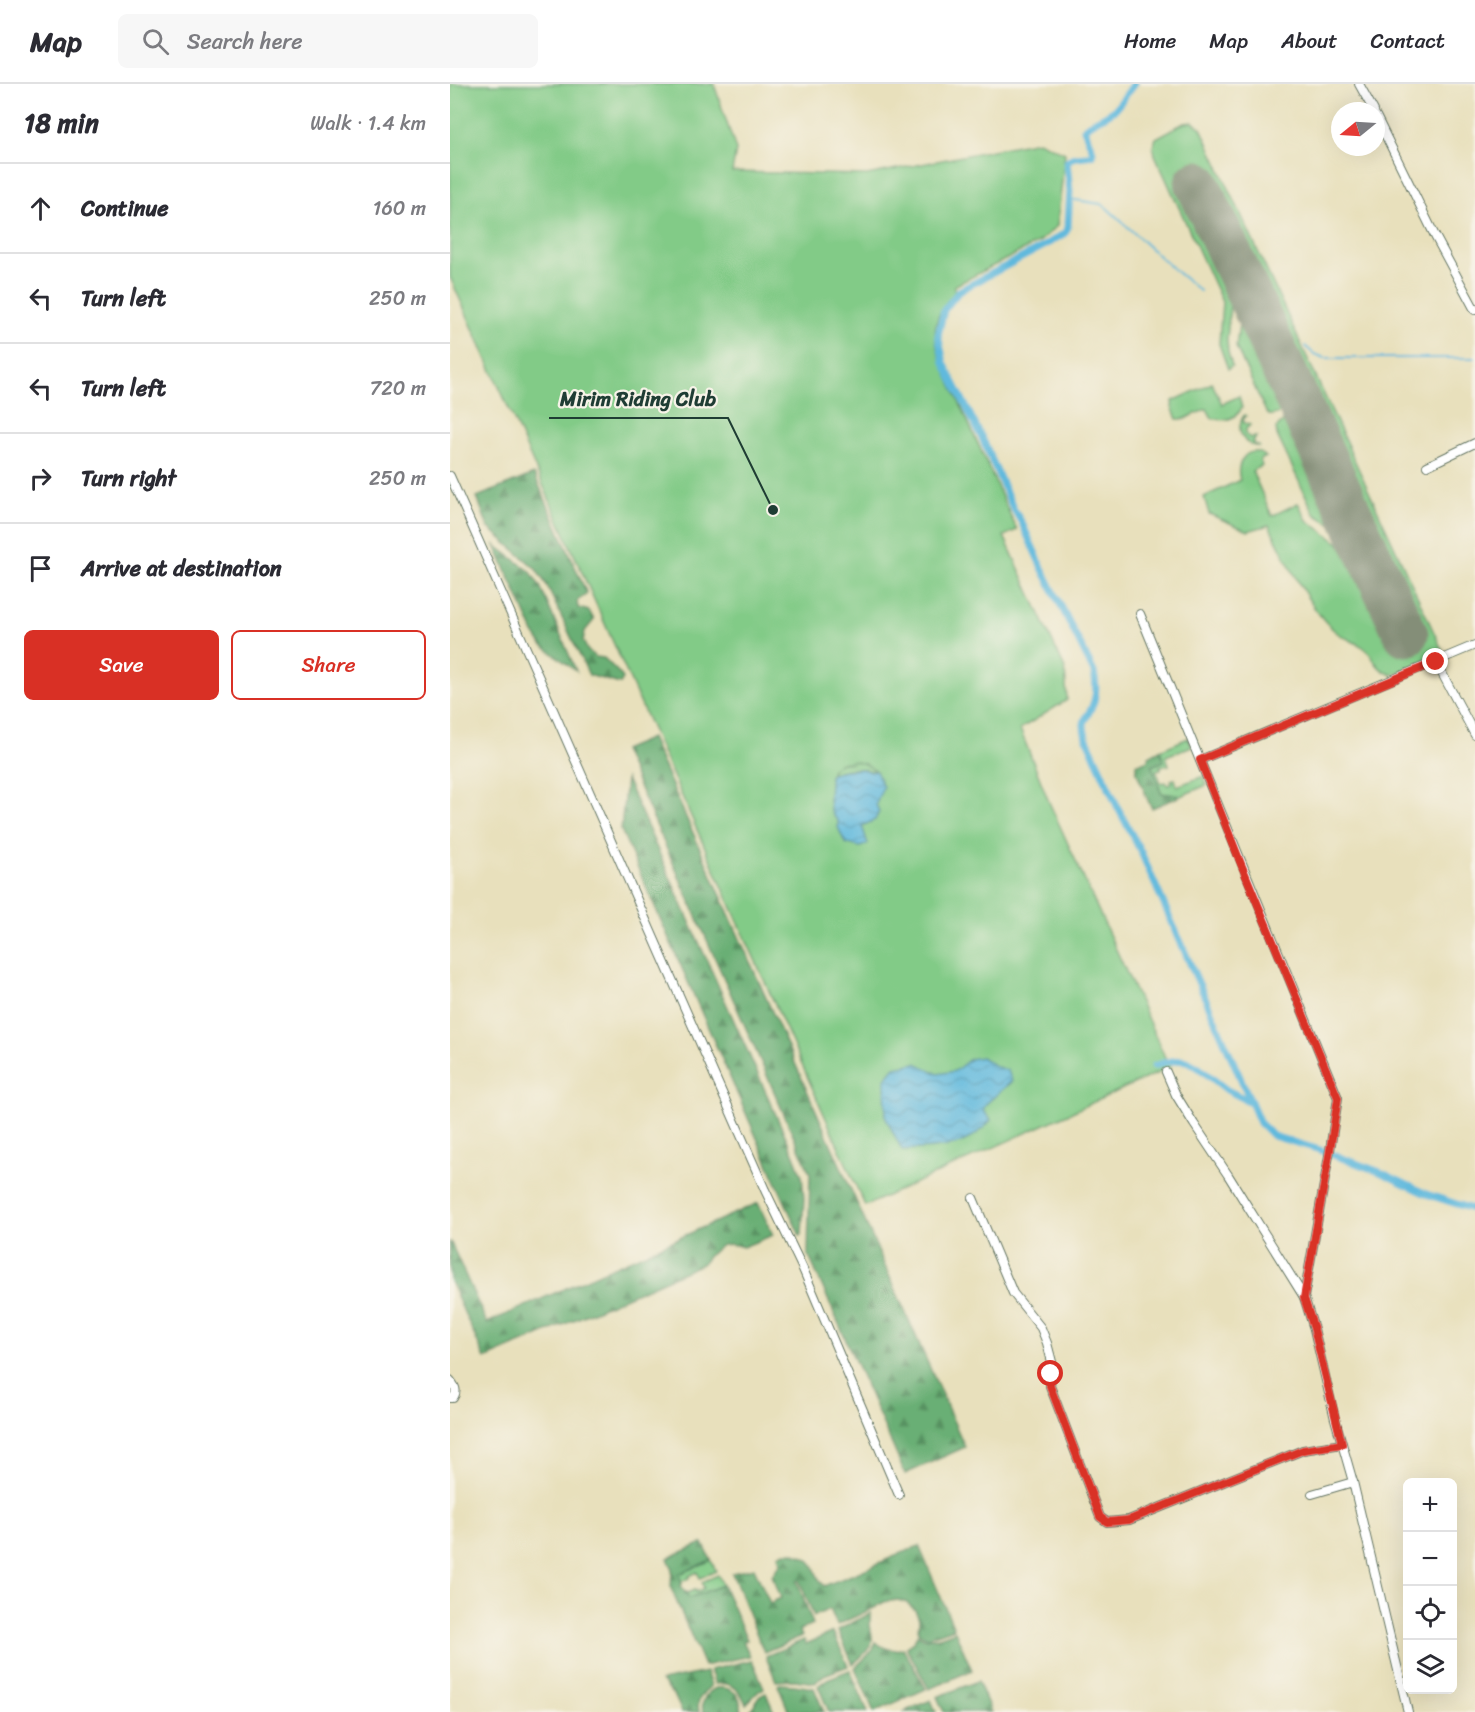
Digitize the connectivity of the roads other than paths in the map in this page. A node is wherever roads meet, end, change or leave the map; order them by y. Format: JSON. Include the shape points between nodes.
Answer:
{"nodes":[{"id":1,"x":1359,"y":84,"type":"edge"},
{"id":2,"x":1369,"y":102,"type":"edge"},
{"id":3,"x":1385,"y":134,"type":"edge"},
{"id":4,"x":1475,"y":310,"type":"edge"},
{"id":5,"x":1475,"y":443,"type":"edge"},
{"id":6,"x":1426,"y":466,"type":"dead end"},
{"id":7,"x":450,"y":476,"type":"edge"},
{"id":8,"x":1140,"y":614,"type":"dead end"},
{"id":9,"x":1475,"y":645,"type":"edge"},
{"id":10,"x":1436,"y":662,"type":"junction"},
{"id":11,"x":1475,"y":735,"type":"edge"},
{"id":12,"x":1200,"y":760,"type":"junction"},
{"id":13,"x":1166,"y":1072,"type":"dead end"},
{"id":14,"x":973,"y":1198,"type":"dead end"},
{"id":15,"x":1304,"y":1298,"type":"junction"},
{"id":16,"x":450,"y":1380,"type":"edge"},
{"id":17,"x":450,"y":1398,"type":"edge"},
{"id":18,"x":1342,"y":1444,"type":"junction"},
{"id":19,"x":1353,"y":1482,"type":"junction"},
{"id":20,"x":1312,"y":1494,"type":"dead end"},
{"id":21,"x":899,"y":1495,"type":"dead end"},
{"id":22,"x":1408,"y":1712,"type":"edge"}],
"edges":[{"from":1,"to":2,"type":"street"},
{"from":3,"to":4,"type":"street"},
{"from":5,"to":6,"type":"street"},
{"from":7,"to":21,"type":"street","via":[[803,1269]]},
{"from":8,"to":12,"type":"street"},
{"from":9,"to":10,"type":"street"},
{"from":10,"to":11,"type":"street"},
{"from":10,"to":12,"type":"street"},
{"from":12,"to":15,"type":"street","via":[[1338,1098]]},
{"from":13,"to":15,"type":"street","via":[[1176,1095]]},
{"from":14,"to":18,"type":"street","via":[[1013,1293],[1041,1328],[1052,1362],[1050,1386],[1100,1517],[1107,1522],[1129,1520],[1303,1450]]},
{"from":15,"to":18,"type":"street"},
{"from":16,"to":17,"type":"street","via":[[456,1394]]},
{"from":18,"to":19,"type":"street"},
{"from":19,"to":20,"type":"street"},
{"from":19,"to":22,"type":"street"}]}
